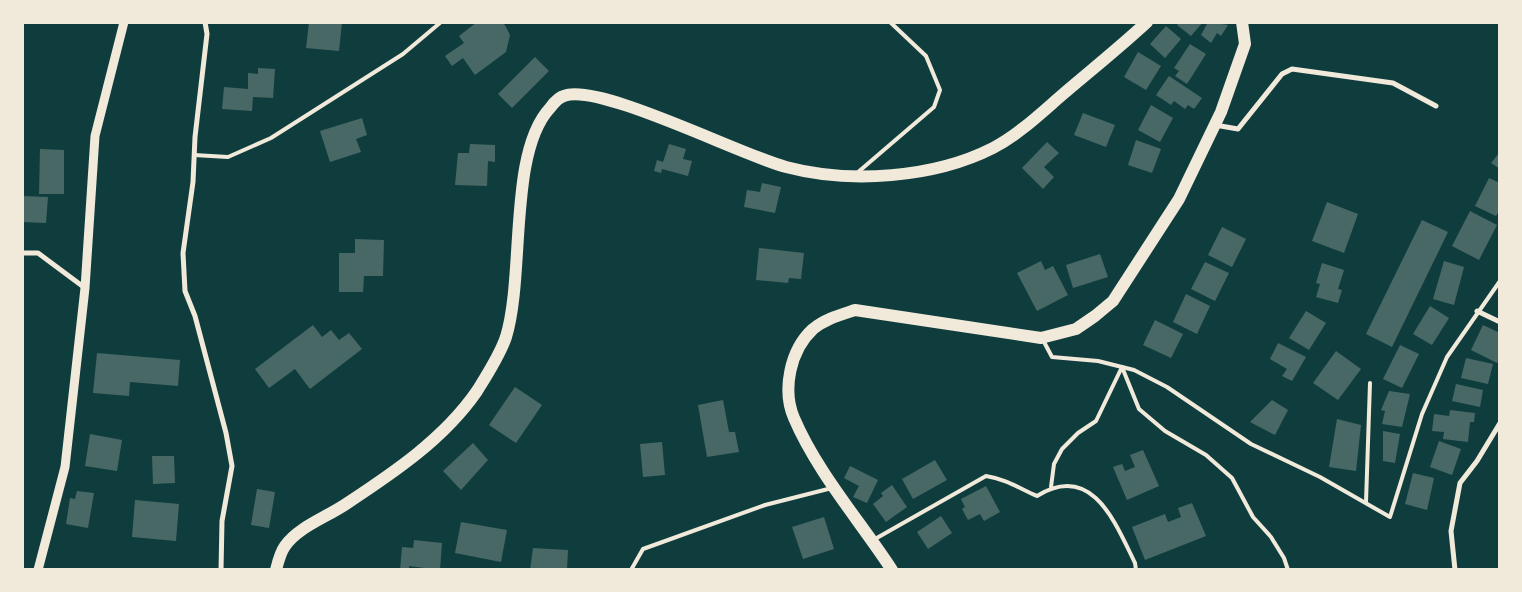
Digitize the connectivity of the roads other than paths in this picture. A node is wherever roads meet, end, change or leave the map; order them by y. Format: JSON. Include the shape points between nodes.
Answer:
{"nodes":[{"id":1,"x":124,"y":22,"type":"edge"},
{"id":2,"x":205,"y":22,"type":"edge"},
{"id":3,"x":441,"y":22,"type":"edge"},
{"id":4,"x":890,"y":22,"type":"edge"},
{"id":5,"x":1146,"y":22,"type":"edge"},
{"id":6,"x":1242,"y":22,"type":"edge"},
{"id":7,"x":1436,"y":106,"type":"dead end"},
{"id":8,"x":1214,"y":125,"type":"junction"},
{"id":9,"x":194,"y":155,"type":"junction"},
{"id":10,"x":853,"y":177,"type":"junction"},
{"id":11,"x":22,"y":253,"type":"edge"},
{"id":12,"x":1500,"y":281,"type":"edge"},
{"id":13,"x":86,"y":288,"type":"junction"},
{"id":14,"x":1477,"y":311,"type":"junction"},
{"id":15,"x":1500,"y":322,"type":"edge"},
{"id":16,"x":1041,"y":338,"type":"junction"},
{"id":17,"x":1122,"y":367,"type":"junction"},
{"id":18,"x":1370,"y":383,"type":"dead end"},
{"id":19,"x":1500,"y":423,"type":"edge"},
{"id":20,"x":835,"y":487,"type":"junction"},
{"id":21,"x":1051,"y":487,"type":"junction"},
{"id":22,"x":1366,"y":502,"type":"junction"},
{"id":23,"x":873,"y":541,"type":"junction"},
{"id":24,"x":38,"y":570,"type":"edge"},
{"id":25,"x":222,"y":570,"type":"edge"},
{"id":26,"x":276,"y":570,"type":"edge"},
{"id":27,"x":630,"y":570,"type":"edge"},
{"id":28,"x":892,"y":570,"type":"edge"},
{"id":29,"x":1136,"y":570,"type":"edge"},
{"id":30,"x":1288,"y":570,"type":"edge"},
{"id":31,"x":1456,"y":570,"type":"edge"}],
"edges":[{"from":1,"to":13,"type":"street","via":[[95,136]]},
{"from":2,"to":9,"type":"street","via":[[207,34]]},
{"from":3,"to":9,"type":"lane","via":[[403,54],[270,138],[228,156]]},
{"from":4,"to":10,"type":"lane","via":[[926,56],[940,90],[934,107]]},
{"from":5,"to":10,"type":"main road","via":[[1026,126],[993,148],[952,164],[896,174]]},
{"from":6,"to":8,"type":"main road","via":[[1245,44]]},
{"from":7,"to":8,"type":"street","via":[[1393,83],[1292,69],[1282,74],[1238,129]]},
{"from":8,"to":16,"type":"main road","via":[[1179,199],[1113,301],[1076,329]]},
{"from":9,"to":25,"type":"street","via":[[183,253],[186,291],[226,433],[232,466],[222,521]]},
{"from":10,"to":26,"type":"main road","via":[[820,175],[784,167],[629,106],[582,94],[563,96],[548,109],[527,152],[514,297],[506,338],[490,370],[454,419],[418,453],[344,506],[301,531],[285,546]]},
{"from":11,"to":13,"type":"street","via":[[38,253]]},
{"from":12,"to":14,"type":"lane"},
{"from":13,"to":24,"type":"street","via":[[65,467]]},
{"from":14,"to":15,"type":"street"},
{"from":14,"to":22,"type":"lane","via":[[1447,357],[1422,414],[1390,517]]},
{"from":16,"to":17,"type":"lane","via":[[1052,356]]},
{"from":16,"to":20,"type":"main road","via":[[855,310],[832,318],[813,330],[791,366],[789,390],[794,417]]},
{"from":17,"to":21,"type":"lane","via":[[1096,422],[1078,433],[1062,449],[1054,464]]},
{"from":17,"to":22,"type":"lane","via":[[1166,387],[1251,444],[1320,476]]},
{"from":17,"to":30,"type":"lane","via":[[1139,409],[1165,431],[1206,454],[1232,478],[1253,517],[1284,558]]},
{"from":18,"to":22,"type":"lane"},
{"from":19,"to":31,"type":"street","via":[[1460,483],[1451,531]]},
{"from":20,"to":23,"type":"main road"},
{"from":20,"to":27,"type":"lane","via":[[765,505],[643,549]]},
{"from":21,"to":23,"type":"lane","via":[[1037,496],[1005,479],[986,476]]},
{"from":21,"to":29,"type":"lane","via":[[1083,488],[1105,505]]},
{"from":23,"to":28,"type":"main road"}]}
